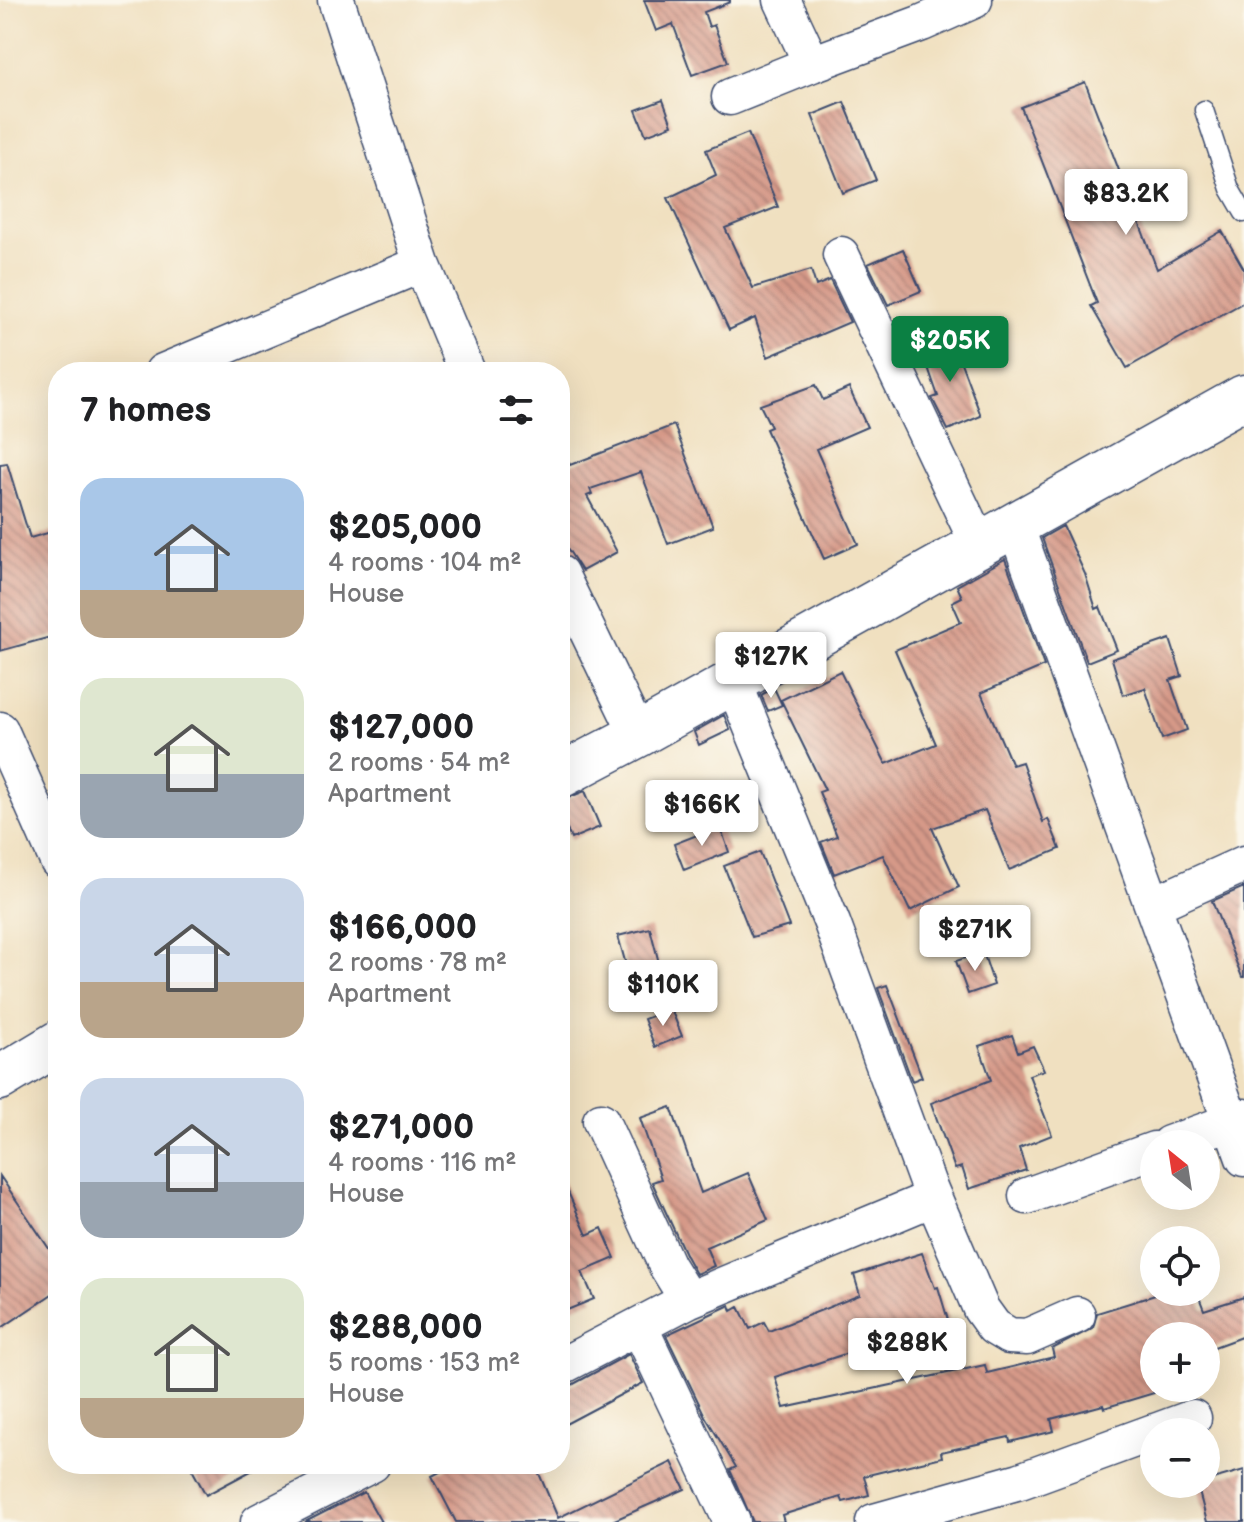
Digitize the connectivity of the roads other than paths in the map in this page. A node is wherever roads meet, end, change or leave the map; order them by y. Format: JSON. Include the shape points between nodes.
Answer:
{"nodes":[{"id":1,"x":336,"y":0,"type":"edge"},
{"id":2,"x":782,"y":0,"type":"edge"},
{"id":3,"x":974,"y":0,"type":"edge"},
{"id":4,"x":812,"y":64,"type":"junction"},
{"id":5,"x":730,"y":97,"type":"dead end"},
{"id":6,"x":1204,"y":110,"type":"dead end"},
{"id":7,"x":1244,"y":213,"type":"edge"},
{"id":8,"x":841,"y":255,"type":"dead end"},
{"id":9,"x":422,"y":264,"type":"junction"},
{"id":10,"x":187,"y":362,"type":"edge"},
{"id":11,"x":463,"y":362,"type":"edge"},
{"id":12,"x":1244,"y":397,"type":"edge"},
{"id":13,"x":997,"y":535,"type":"junction"},
{"id":14,"x":570,"y":595,"type":"edge"},
{"id":15,"x":733,"y":681,"type":"junction"},
{"id":16,"x":0,"y":730,"type":"edge"},
{"id":17,"x":638,"y":735,"type":"junction"},
{"id":18,"x":570,"y":771,"type":"edge"},
{"id":19,"x":48,"y":838,"type":"edge"},
{"id":20,"x":1244,"y":864,"type":"edge"},
{"id":21,"x":1153,"y":905,"type":"junction"},
{"id":22,"x":48,"y":1049,"type":"edge"},
{"id":23,"x":0,"y":1078,"type":"edge"},
{"id":24,"x":1238,"y":1119,"type":"edge"},
{"id":25,"x":601,"y":1121,"type":"dead end"},
{"id":26,"x":1208,"y":1130,"type":"edge"},
{"id":27,"x":1140,"y":1155,"type":"edge"},
{"id":28,"x":1244,"y":1158,"type":"edge"},
{"id":29,"x":1027,"y":1196,"type":"dead end"},
{"id":30,"x":933,"y":1198,"type":"junction"},
{"id":31,"x":688,"y":1300,"type":"junction"},
{"id":32,"x":1077,"y":1315,"type":"dead end"},
{"id":33,"x":639,"y":1326,"type":"junction"},
{"id":34,"x":570,"y":1362,"type":"edge"},
{"id":35,"x":1140,"y":1437,"type":"edge"},
{"id":36,"x":353,"y":1474,"type":"edge"},
{"id":37,"x":980,"y":1507,"type":"edge"},
{"id":38,"x":259,"y":1522,"type":"edge"},
{"id":39,"x":732,"y":1522,"type":"edge"},
{"id":40,"x":874,"y":1522,"type":"edge"}],
"edges":[{"from":1,"to":9,"type":"street"},
{"from":2,"to":4,"type":"street"},
{"from":3,"to":4,"type":"street"},
{"from":4,"to":5,"type":"street"},
{"from":6,"to":7,"type":"lane","via":[[1230,189]]},
{"from":8,"to":13,"type":"street"},
{"from":9,"to":10,"type":"street"},
{"from":9,"to":11,"type":"street"},
{"from":12,"to":13,"type":"street"},
{"from":13,"to":15,"type":"street"},
{"from":13,"to":21,"type":"street"},
{"from":14,"to":17,"type":"street"},
{"from":15,"to":17,"type":"street"},
{"from":15,"to":30,"type":"street","via":[[832,923]]},
{"from":16,"to":19,"type":"street"},
{"from":17,"to":18,"type":"street"},
{"from":20,"to":21,"type":"street"},
{"from":21,"to":24,"type":"street"},
{"from":22,"to":23,"type":"street"},
{"from":24,"to":26,"type":"street"},
{"from":24,"to":28,"type":"street"},
{"from":25,"to":31,"type":"street","via":[[667,1266]]},
{"from":27,"to":29,"type":"street"},
{"from":30,"to":31,"type":"street"},
{"from":30,"to":32,"type":"street","via":[[981,1309],[994,1327],[1009,1336],[1027,1337]]},
{"from":31,"to":33,"type":"street"},
{"from":33,"to":34,"type":"street"},
{"from":33,"to":39,"type":"street"},
{"from":35,"to":37,"type":"street","via":[[1020,1481]]},
{"from":36,"to":38,"type":"street"},
{"from":37,"to":40,"type":"street"}]}
